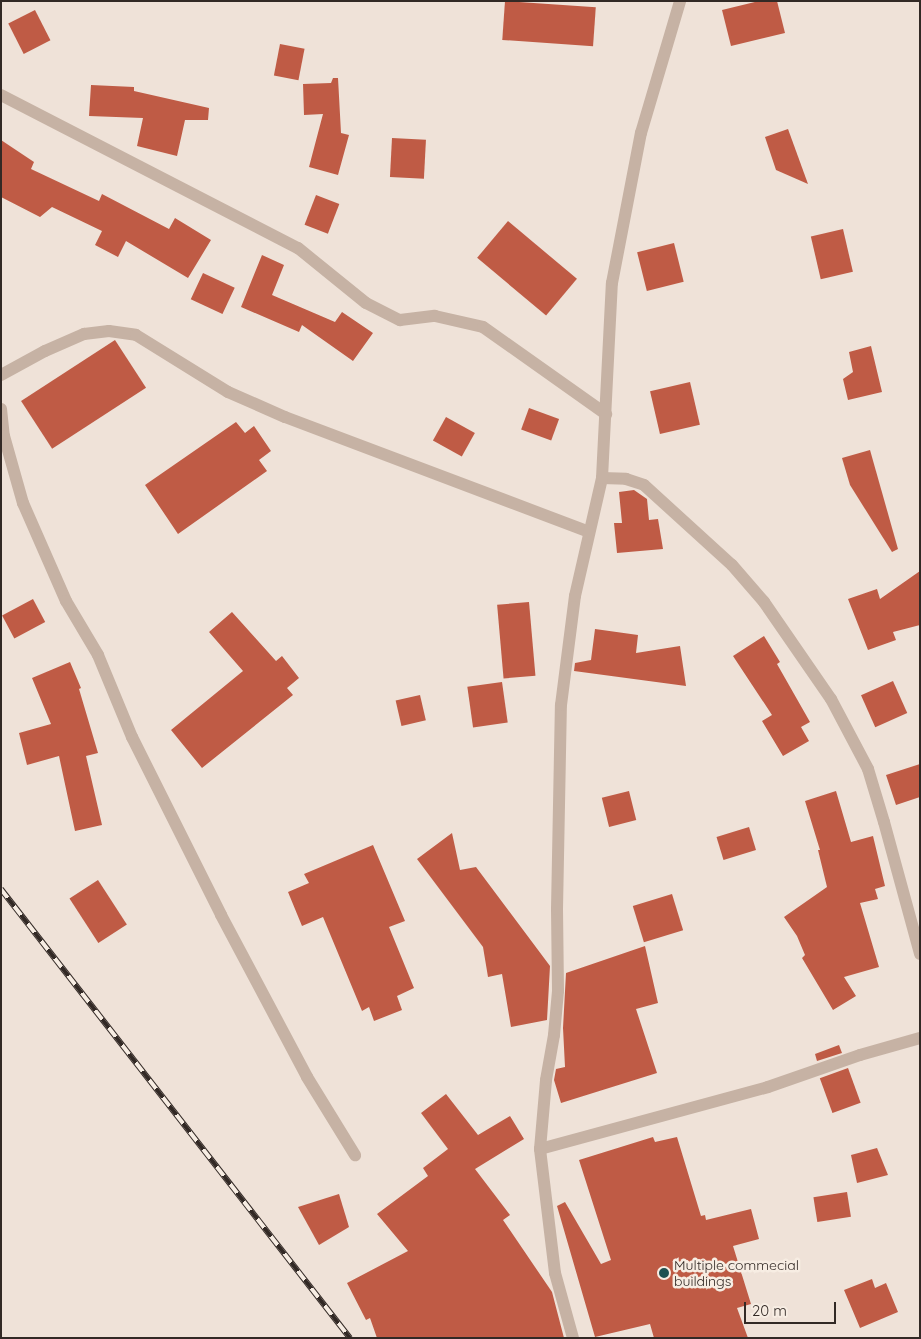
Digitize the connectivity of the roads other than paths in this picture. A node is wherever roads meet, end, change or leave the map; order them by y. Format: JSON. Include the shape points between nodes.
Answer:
{"nodes":[{"id":1,"x":680,"y":1,"type":"edge"},
{"id":2,"x":1,"y":95,"type":"edge"},
{"id":3,"x":1,"y":375,"type":"edge"},
{"id":4,"x":1,"y":409,"type":"edge"},
{"id":5,"x":606,"y":414,"type":"junction"},
{"id":6,"x":602,"y":478,"type":"junction"},
{"id":7,"x":589,"y":532,"type":"junction"},
{"id":8,"x":920,"y":954,"type":"edge"},
{"id":9,"x":920,"y":1038,"type":"edge"},
{"id":10,"x":540,"y":1149,"type":"junction"},
{"id":11,"x":355,"y":1155,"type":"dead end"},
{"id":12,"x":573,"y":1338,"type":"edge"}],
"edges":[{"from":1,"to":5,"type":"street","via":[[641,133],[612,284]]},
{"from":2,"to":5,"type":"street","via":[[298,248],[366,303],[400,320],[435,316],[483,328]]},
{"from":3,"to":7,"type":"street","via":[[84,334],[109,331],[136,335],[228,392],[284,417]]},
{"from":4,"to":11,"type":"street","via":[[4,436],[23,502],[66,601],[98,655],[132,737],[235,940],[307,1077]]},
{"from":5,"to":6,"type":"street"},
{"from":6,"to":7,"type":"street"},
{"from":6,"to":8,"type":"street","via":[[626,479],[644,485],[732,564],[764,602],[831,699],[868,769]]},
{"from":7,"to":10,"type":"street","via":[[575,596],[561,705],[558,990]]},
{"from":9,"to":10,"type":"street","via":[[768,1087]]},
{"from":10,"to":12,"type":"street","via":[[554,1273]]}]}
